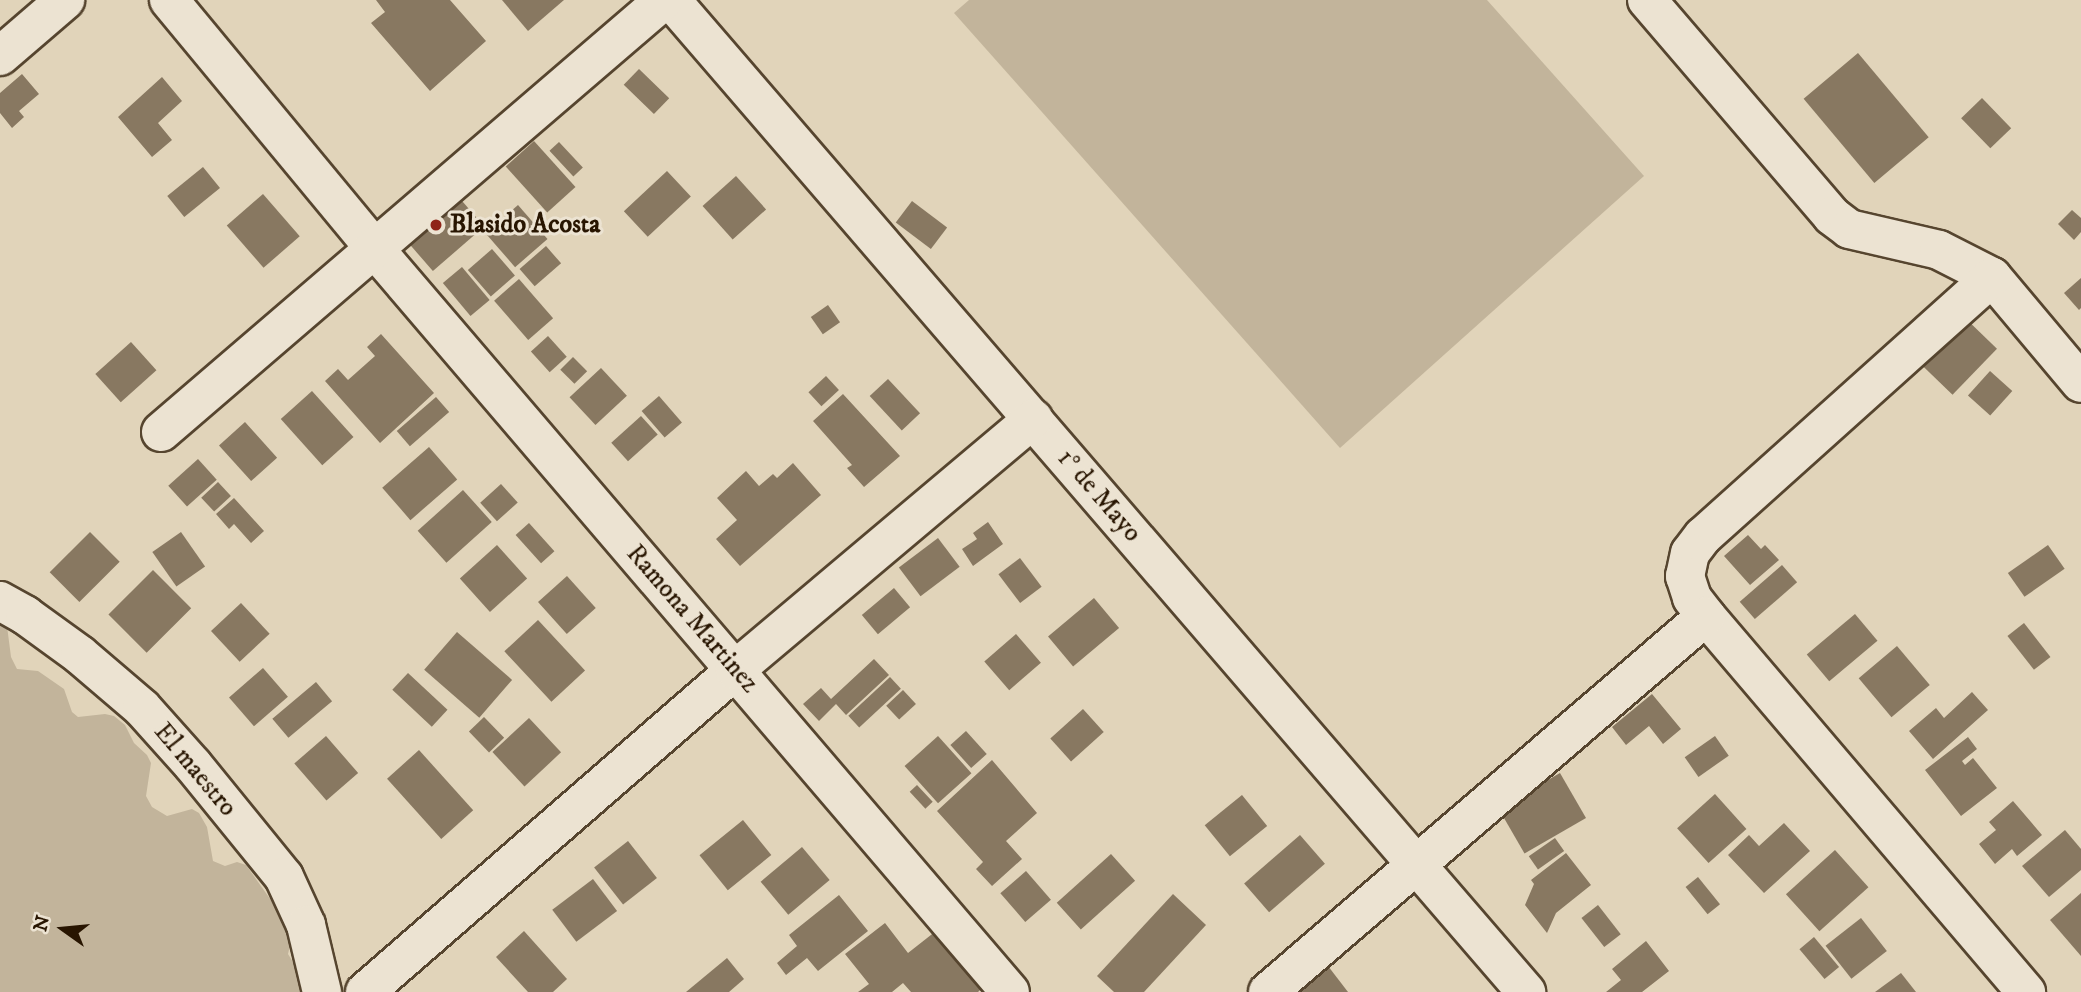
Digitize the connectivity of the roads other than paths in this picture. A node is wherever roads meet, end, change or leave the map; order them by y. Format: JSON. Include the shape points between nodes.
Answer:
{"nodes":[{"id":1,"x":65,"y":0,"type":"edge"},
{"id":2,"x":169,"y":0,"type":"edge"},
{"id":3,"x":664,"y":0,"type":"edge"},
{"id":4,"x":671,"y":0,"type":"edge"},
{"id":5,"x":1647,"y":0,"type":"edge"},
{"id":6,"x":0,"y":56,"type":"edge"},
{"id":7,"x":373,"y":247,"type":"junction"},
{"id":8,"x":1992,"y":277,"type":"junction"},
{"id":9,"x":2081,"y":383,"type":"edge"},
{"id":10,"x":1033,"y":419,"type":"junction"},
{"id":11,"x":161,"y":432,"type":"dead end"},
{"id":12,"x":0,"y":601,"type":"edge"},
{"id":13,"x":1706,"y":616,"type":"junction"},
{"id":14,"x":735,"y":670,"type":"junction"},
{"id":15,"x":1417,"y":864,"type":"junction"},
{"id":16,"x":322,"y":992,"type":"edge"},
{"id":17,"x":365,"y":992,"type":"edge"},
{"id":18,"x":1010,"y":992,"type":"edge"},
{"id":19,"x":1268,"y":992,"type":"edge"},
{"id":20,"x":1527,"y":992,"type":"edge"},
{"id":21,"x":2026,"y":992,"type":"edge"}],
"edges":[{"from":1,"to":6,"type":"street"},
{"from":2,"to":7,"type":"street","name":"Ramona Martinez"},
{"from":3,"to":7,"type":"street"},
{"from":4,"to":10,"type":"street","name":"1° de Mayo"},
{"from":5,"to":8,"type":"street","via":[[1832,216],[1849,229],[1939,250]]},
{"from":7,"to":11,"type":"street"},
{"from":7,"to":14,"type":"street","name":"Ramona Martinez"},
{"from":8,"to":9,"type":"street"},
{"from":8,"to":13,"type":"street","via":[[1703,536],[1690,553],[1685,576],[1692,598]]},
{"from":10,"to":14,"type":"street"},
{"from":10,"to":15,"type":"street","name":"1° de Mayo"},
{"from":12,"to":16,"type":"street","name":"El maestro","via":[[80,655],[142,708],[193,765],[284,877],[306,925]]},
{"from":13,"to":15,"type":"street"},
{"from":13,"to":21,"type":"street"},
{"from":14,"to":17,"type":"street"},
{"from":14,"to":18,"type":"street","name":"Ramona Martinez"},
{"from":15,"to":19,"type":"street"},
{"from":15,"to":20,"type":"street","name":"1° de Mayo"}]}
